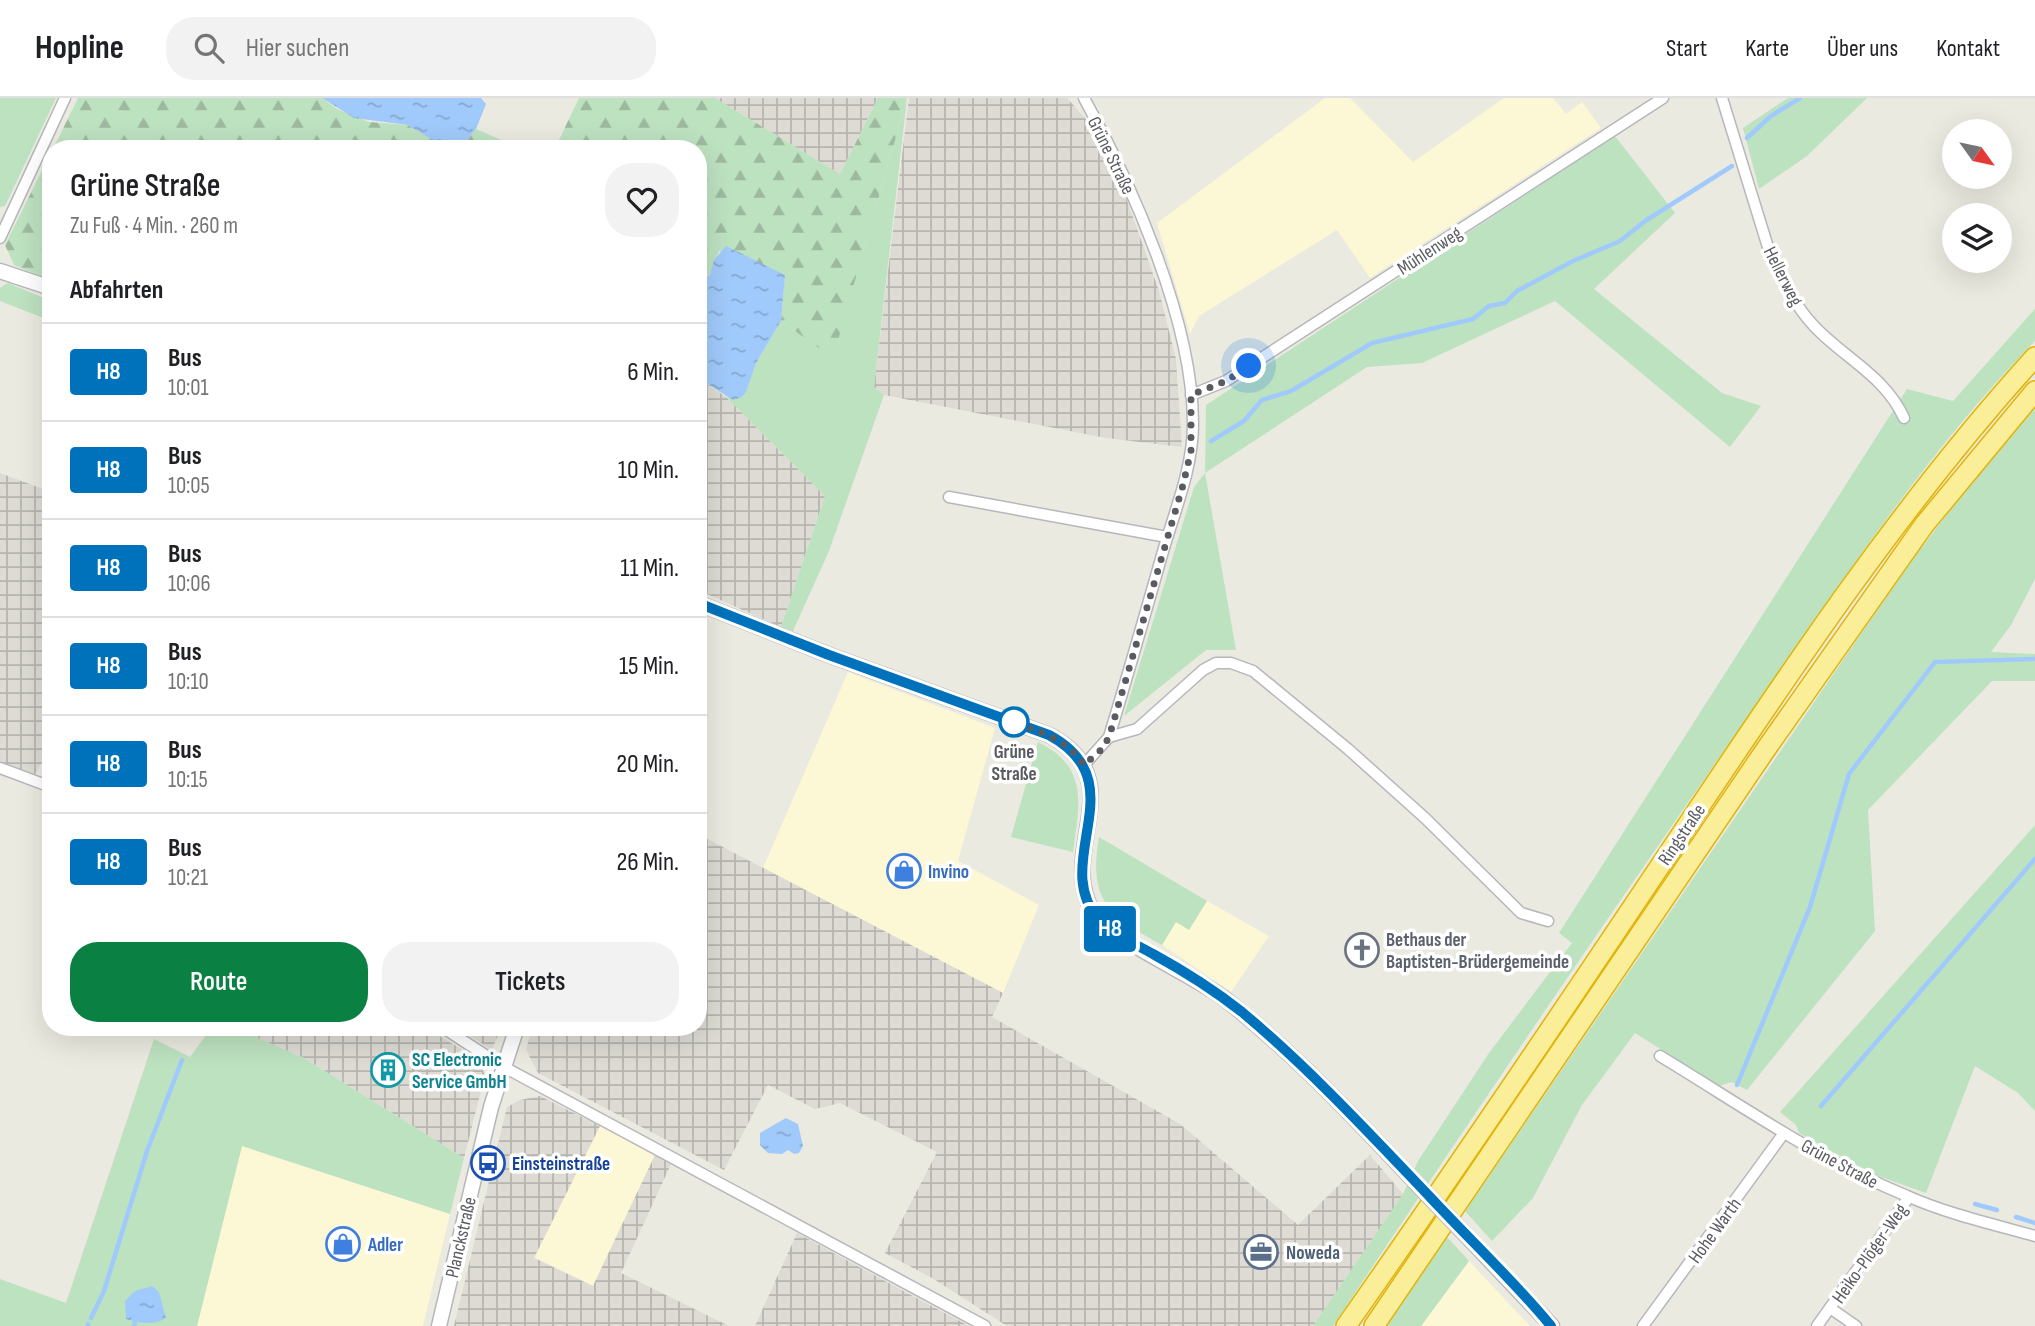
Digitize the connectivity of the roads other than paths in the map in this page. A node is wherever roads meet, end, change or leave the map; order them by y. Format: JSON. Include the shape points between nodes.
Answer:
{"nodes":[{"id":1,"x":65,"y":98,"type":"edge"},
{"id":2,"x":1084,"y":98,"type":"edge"},
{"id":3,"x":1663,"y":98,"type":"edge"},
{"id":4,"x":1723,"y":98,"type":"edge"},
{"id":5,"x":46,"y":140,"type":"edge"},
{"id":6,"x":42,"y":148,"type":"edge"},
{"id":7,"x":0,"y":238,"type":"edge"},
{"id":8,"x":0,"y":271,"type":"edge"},
{"id":9,"x":42,"y":285,"type":"edge"},
{"id":10,"x":2035,"y":357,"type":"edge"},
{"id":11,"x":2035,"y":391,"type":"edge"},
{"id":12,"x":1191,"y":395,"type":"junction"},
{"id":13,"x":1904,"y":418,"type":"dead end"},
{"id":14,"x":949,"y":497,"type":"dead end"},
{"id":15,"x":1167,"y":537,"type":"junction"},
{"id":16,"x":707,"y":607,"type":"edge"},
{"id":17,"x":1109,"y":737,"type":"junction"},
{"id":18,"x":1084,"y":765,"type":"junction"},
{"id":19,"x":0,"y":768,"type":"edge"},
{"id":20,"x":42,"y":784,"type":"edge"},
{"id":21,"x":1548,"y":921,"type":"dead end"},
{"id":22,"x":456,"y":1036,"type":"edge"},
{"id":23,"x":514,"y":1036,"type":"edge"},
{"id":24,"x":1660,"y":1056,"type":"dead end"},
{"id":25,"x":502,"y":1066,"type":"junction"},
{"id":26,"x":1784,"y":1133,"type":"junction"},
{"id":27,"x":1909,"y":1197,"type":"junction"},
{"id":28,"x":2035,"y":1236,"type":"edge"},
{"id":29,"x":1830,"y":1308,"type":"junction"},
{"id":30,"x":1844,"y":1323,"type":"edge"},
{"id":31,"x":439,"y":1326,"type":"edge"},
{"id":32,"x":985,"y":1326,"type":"edge"},
{"id":33,"x":1346,"y":1326,"type":"edge"},
{"id":34,"x":1374,"y":1326,"type":"edge"},
{"id":35,"x":1552,"y":1326,"type":"edge"},
{"id":36,"x":1643,"y":1326,"type":"edge"},
{"id":37,"x":1817,"y":1326,"type":"edge"},
{"id":38,"x":1856,"y":1326,"type":"edge"}],
"edges":[{"from":1,"to":5,"type":"street"},
{"from":2,"to":12,"type":"street","name":"Grüne Straße","via":[[1119,164],[1167,289]]},
{"from":3,"to":12,"type":"street","name":"Mühlenweg","via":[[1226,381]]},
{"from":4,"to":13,"type":"street","name":"Hellerweg","via":[[1771,257],[1783,280],[1815,327],[1885,385]]},
{"from":6,"to":7,"type":"street"},
{"from":8,"to":9,"type":"street"},
{"from":10,"to":33,"type":"highway","name":"Ringstraße","via":[[1905,513],[1818,635]]},
{"from":11,"to":34,"type":"highway","name":"Ringstraße","via":[[1924,525]]},
{"from":12,"to":15,"type":"street","name":"Grüne Straße","via":[[1191,451]]},
{"from":14,"to":15,"type":"street"},
{"from":15,"to":17,"type":"street","name":"Grüne Straße"},
{"from":16,"to":18,"type":"street","via":[[1049,735],[1070,747]]},
{"from":17,"to":18,"type":"street","name":"Grüne Straße"},
{"from":17,"to":21,"type":"street","name":"Grüne Straße","via":[[1138,729],[1216,663],[1253,671],[1425,818],[1521,913]]},
{"from":18,"to":35,"type":"street","bridge":true,"via":[[1092,810],[1082,874],[1099,920],[1242,1013],[1348,1111]]},
{"from":19,"to":20,"type":"street"},
{"from":22,"to":25,"type":"street"},
{"from":23,"to":25,"type":"street","name":"Planckstraße"},
{"from":24,"to":26,"type":"street","name":"Grüne Straße"},
{"from":25,"to":31,"type":"street","name":"Planckstraße"},
{"from":25,"to":32,"type":"street"},
{"from":26,"to":27,"type":"street","name":"Grüne Straße"},
{"from":26,"to":36,"type":"street","name":"Hohe Warth"},
{"from":27,"to":28,"type":"street","name":"Grüne Straße"},
{"from":27,"to":29,"type":"street","name":"Heiko-Plöger-Weg"},
{"from":29,"to":30,"type":"street","name":"Heiko-Plöger-Weg"},
{"from":29,"to":37,"type":"street","name":"Heiko-Plöger-Weg"},
{"from":30,"to":38,"type":"street","name":"Heiko-Plöger-Weg"}]}
